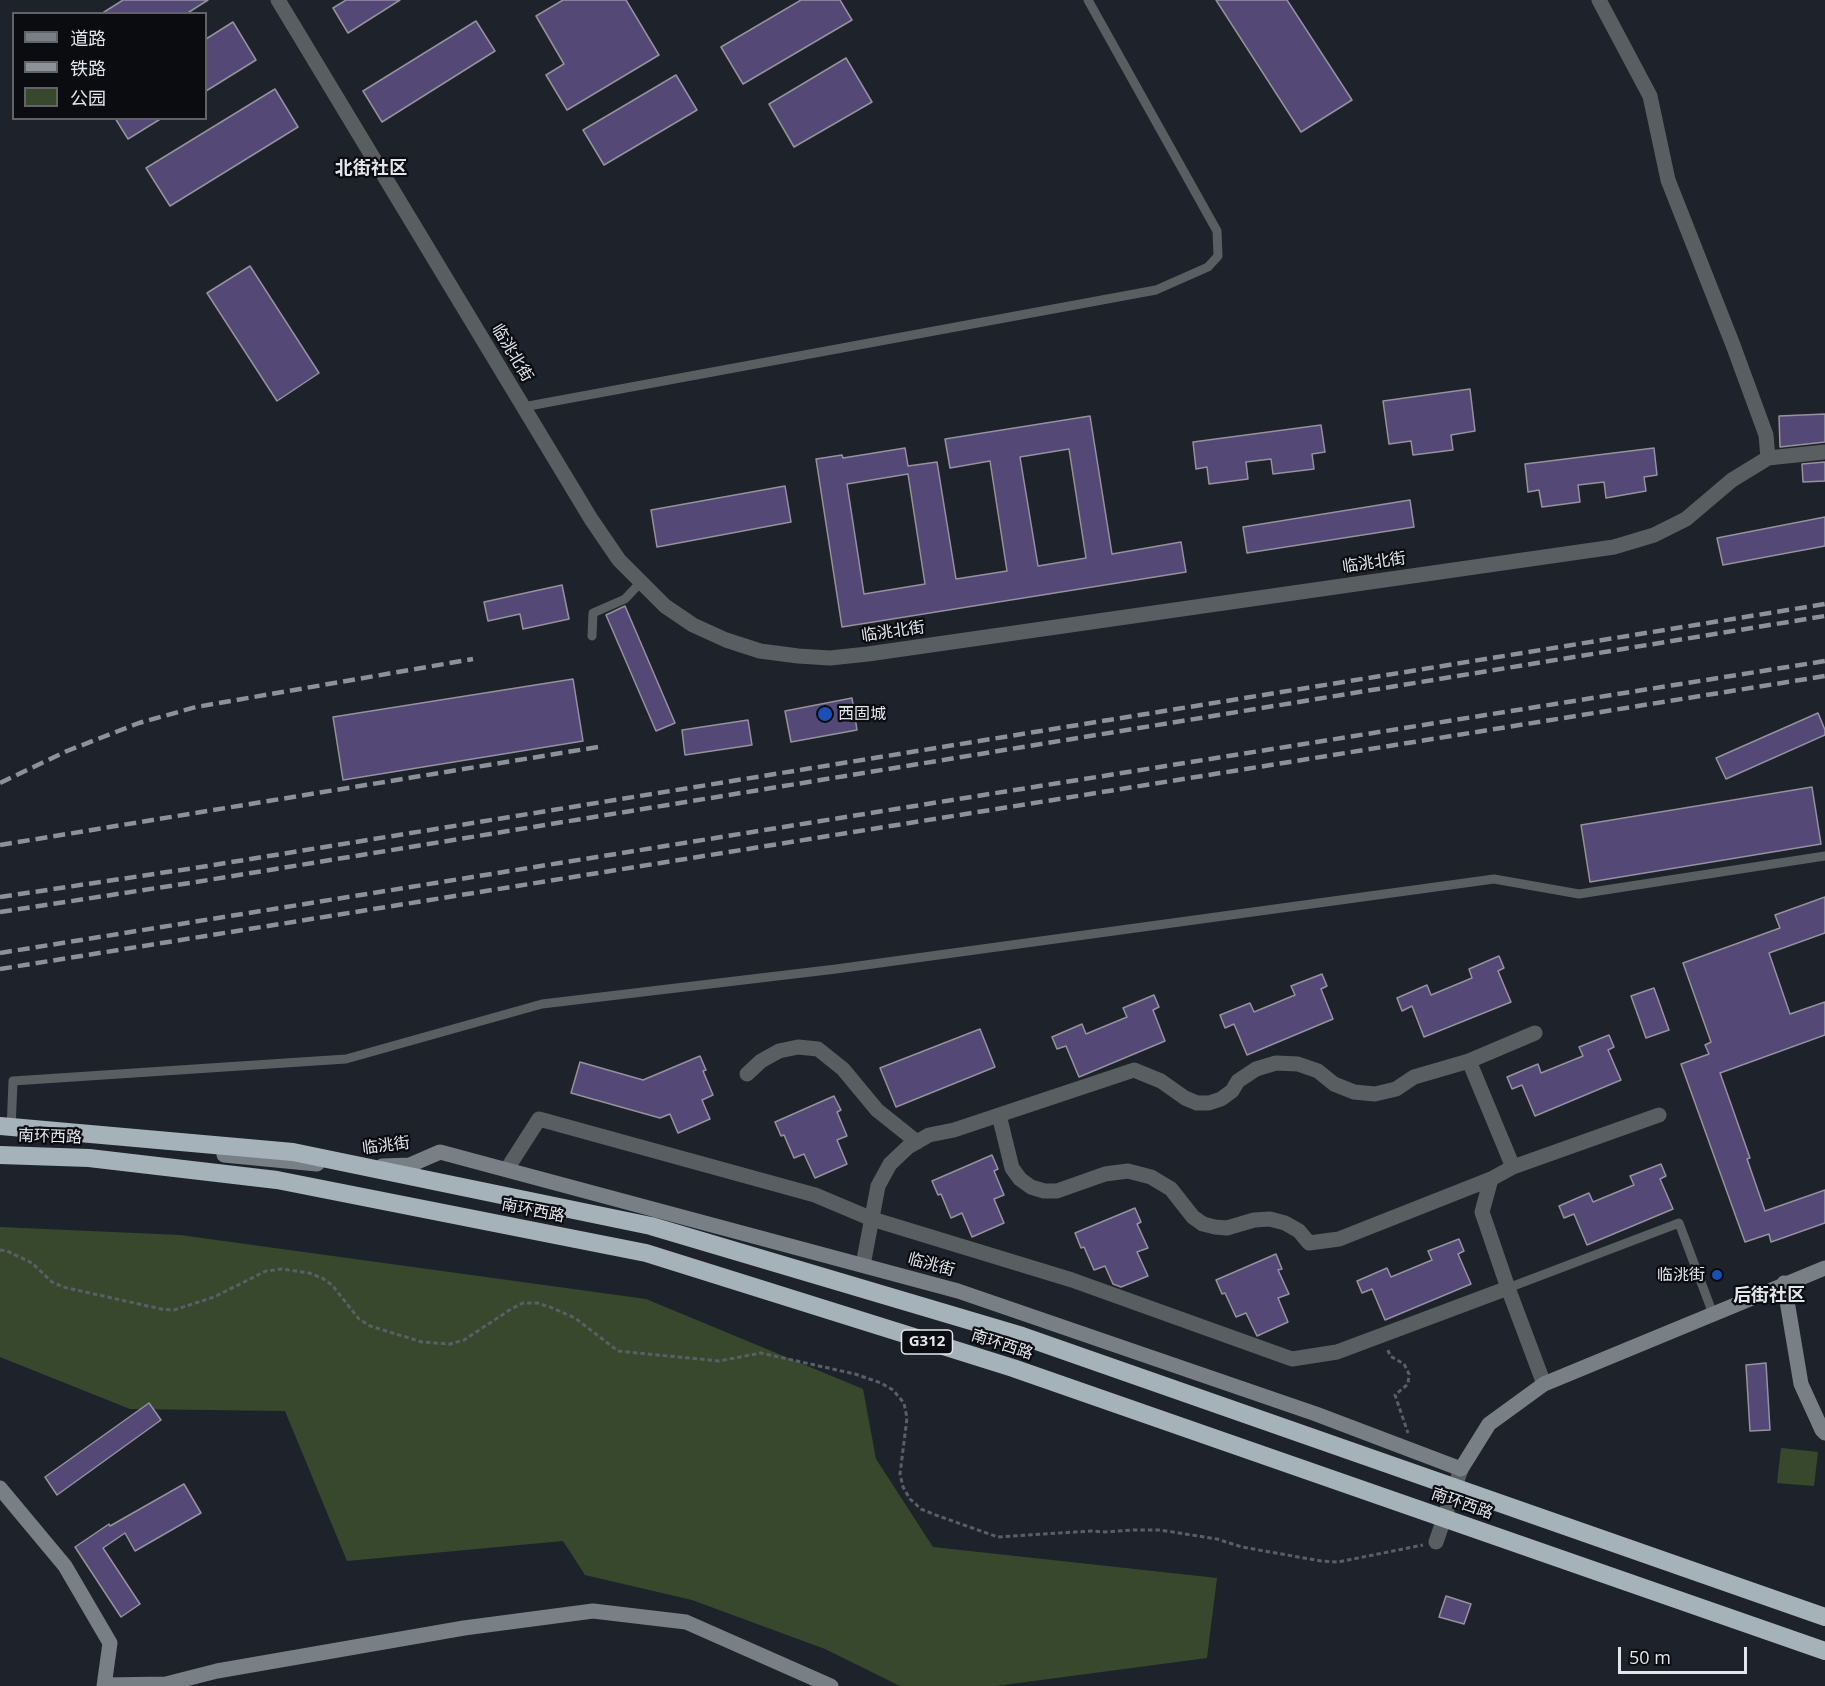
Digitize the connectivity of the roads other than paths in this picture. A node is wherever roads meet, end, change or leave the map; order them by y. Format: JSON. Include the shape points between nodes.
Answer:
{"nodes":[{"id":1,"x":278,"y":0,"type":"edge"},
{"id":2,"x":1088,"y":0,"type":"edge"},
{"id":3,"x":1599,"y":0,"type":"edge"},
{"id":4,"x":523,"y":407,"type":"junction"},
{"id":5,"x":1825,"y":452,"type":"edge"},
{"id":6,"x":1768,"y":458,"type":"junction"},
{"id":7,"x":641,"y":582,"type":"junction"},
{"id":8,"x":592,"y":636,"type":"dead end"},
{"id":9,"x":1825,"y":856,"type":"edge"},
{"id":10,"x":1535,"y":1033,"type":"dead end"},
{"id":11,"x":1469,"y":1061,"type":"junction"},
{"id":12,"x":747,"y":1074,"type":"dead end"},
{"id":13,"x":999,"y":1115,"type":"junction"},
{"id":14,"x":1659,"y":1115,"type":"dead end"},
{"id":15,"x":4,"y":1132,"type":"edge"},
{"id":16,"x":917,"y":1142,"type":"junction"},
{"id":17,"x":0,"y":1155,"type":"edge"},
{"id":18,"x":1514,"y":1167,"type":"junction"},
{"id":19,"x":507,"y":1169,"type":"junction"},
{"id":20,"x":1491,"y":1179,"type":"junction"},
{"id":21,"x":872,"y":1219,"type":"junction"},
{"id":22,"x":863,"y":1266,"type":"junction"},
{"id":23,"x":1825,"y":1268,"type":"edge"},
{"id":24,"x":1784,"y":1283,"type":"junction"},
{"id":25,"x":1508,"y":1287,"type":"junction"},
{"id":26,"x":1713,"y":1314,"type":"junction"},
{"id":27,"x":1545,"y":1384,"type":"junction"},
{"id":28,"x":1825,"y":1433,"type":"edge"},
{"id":29,"x":1461,"y":1469,"type":"junction"},
{"id":30,"x":0,"y":1488,"type":"edge"},
{"id":31,"x":1436,"y":1542,"type":"road end"},
{"id":32,"x":1825,"y":1617,"type":"edge"},
{"id":33,"x":1825,"y":1651,"type":"edge"},
{"id":34,"x":824,"y":1685,"type":"edge"},
{"id":35,"x":105,"y":1686,"type":"edge"}],
"edges":[{"from":1,"to":4,"type":"street","name":"临洮北街"},
{"from":2,"to":4,"type":"lane","via":[[1217,231],[1218,256],[1208,267],[1156,290]]},
{"from":3,"to":6,"type":"street","via":[[1650,96],[1668,180],[1766,435]]},
{"from":4,"to":7,"type":"street","name":"临洮北街","via":[[591,519],[619,560]]},
{"from":5,"to":6,"type":"street","name":"临洮北街"},
{"from":6,"to":7,"type":"street","name":"临洮北街","via":[[1732,480],[1686,519],[1654,536],[1614,547],[858,655],[798,656],[760,651],[726,640],[693,626]]},
{"from":7,"to":8,"type":"lane","via":[[625,599],[593,613]]},
{"from":9,"to":15,"type":"lane","via":[[1579,894],[1494,879],[836,969],[542,1004],[346,1059],[13,1081]]},
{"from":10,"to":11,"type":"street"},
{"from":11,"to":13,"type":"street","via":[[1414,1077],[1396,1089],[1375,1094],[1354,1092],[1298,1064],[1276,1063],[1256,1069],[1221,1099],[1209,1103],[1185,1098],[1161,1081],[1134,1070]]},
{"from":11,"to":18,"type":"street"},
{"from":12,"to":16,"type":"street","via":[[779,1051],[798,1047],[818,1049],[843,1069],[877,1110]]},
{"from":13,"to":16,"type":"street"},
{"from":13,"to":20,"type":"street","via":[[1012,1168],[1031,1187],[1057,1191],[1105,1174],[1128,1171],[1151,1177],[1171,1189],[1203,1224],[1227,1228],[1270,1219],[1299,1231],[1309,1243],[1339,1239]]},
{"from":14,"to":18,"type":"street"},
{"from":15,"to":19,"type":"street","name":"临洮街","via":[[354,1168],[410,1165],[440,1152]]},
{"from":15,"to":32,"type":"highway","name":"南环西路","number":"G312","bridge":true,"via":[[293,1152],[651,1226],[1022,1335]]},
{"from":16,"to":21,"type":"street","via":[[890,1164],[878,1186]]},
{"from":17,"to":33,"type":"highway","name":"南环西路","number":"G312","bridge":true,"via":[[89,1158],[277,1180],[646,1253],[1013,1368]]},
{"from":18,"to":20,"type":"street"},
{"from":19,"to":21,"type":"street","via":[[539,1119],[815,1195]]},
{"from":19,"to":22,"type":"street","name":"临洮街"},
{"from":20,"to":25,"type":"street","via":[[1482,1212]]},
{"from":21,"to":22,"type":"street"},
{"from":21,"to":25,"type":"street","via":[[1072,1280],[1292,1359],[1337,1352]]},
{"from":22,"to":29,"type":"street","name":"临洮街","via":[[958,1291],[1316,1414]]},
{"from":23,"to":24,"type":"street"},
{"from":24,"to":26,"type":"street"},
{"from":24,"to":28,"type":"street","via":[[1801,1384]]},
{"from":25,"to":26,"type":"lane","via":[[1679,1223]]},
{"from":25,"to":27,"type":"street"},
{"from":26,"to":27,"type":"street"},
{"from":27,"to":29,"type":"street","via":[[1489,1424]]},
{"from":29,"to":31,"type":"street"},
{"from":30,"to":35,"type":"street","via":[[65,1566],[110,1643]]},
{"from":34,"to":35,"type":"street","via":[[686,1622],[593,1611],[464,1628],[217,1671],[166,1684]]}]}
